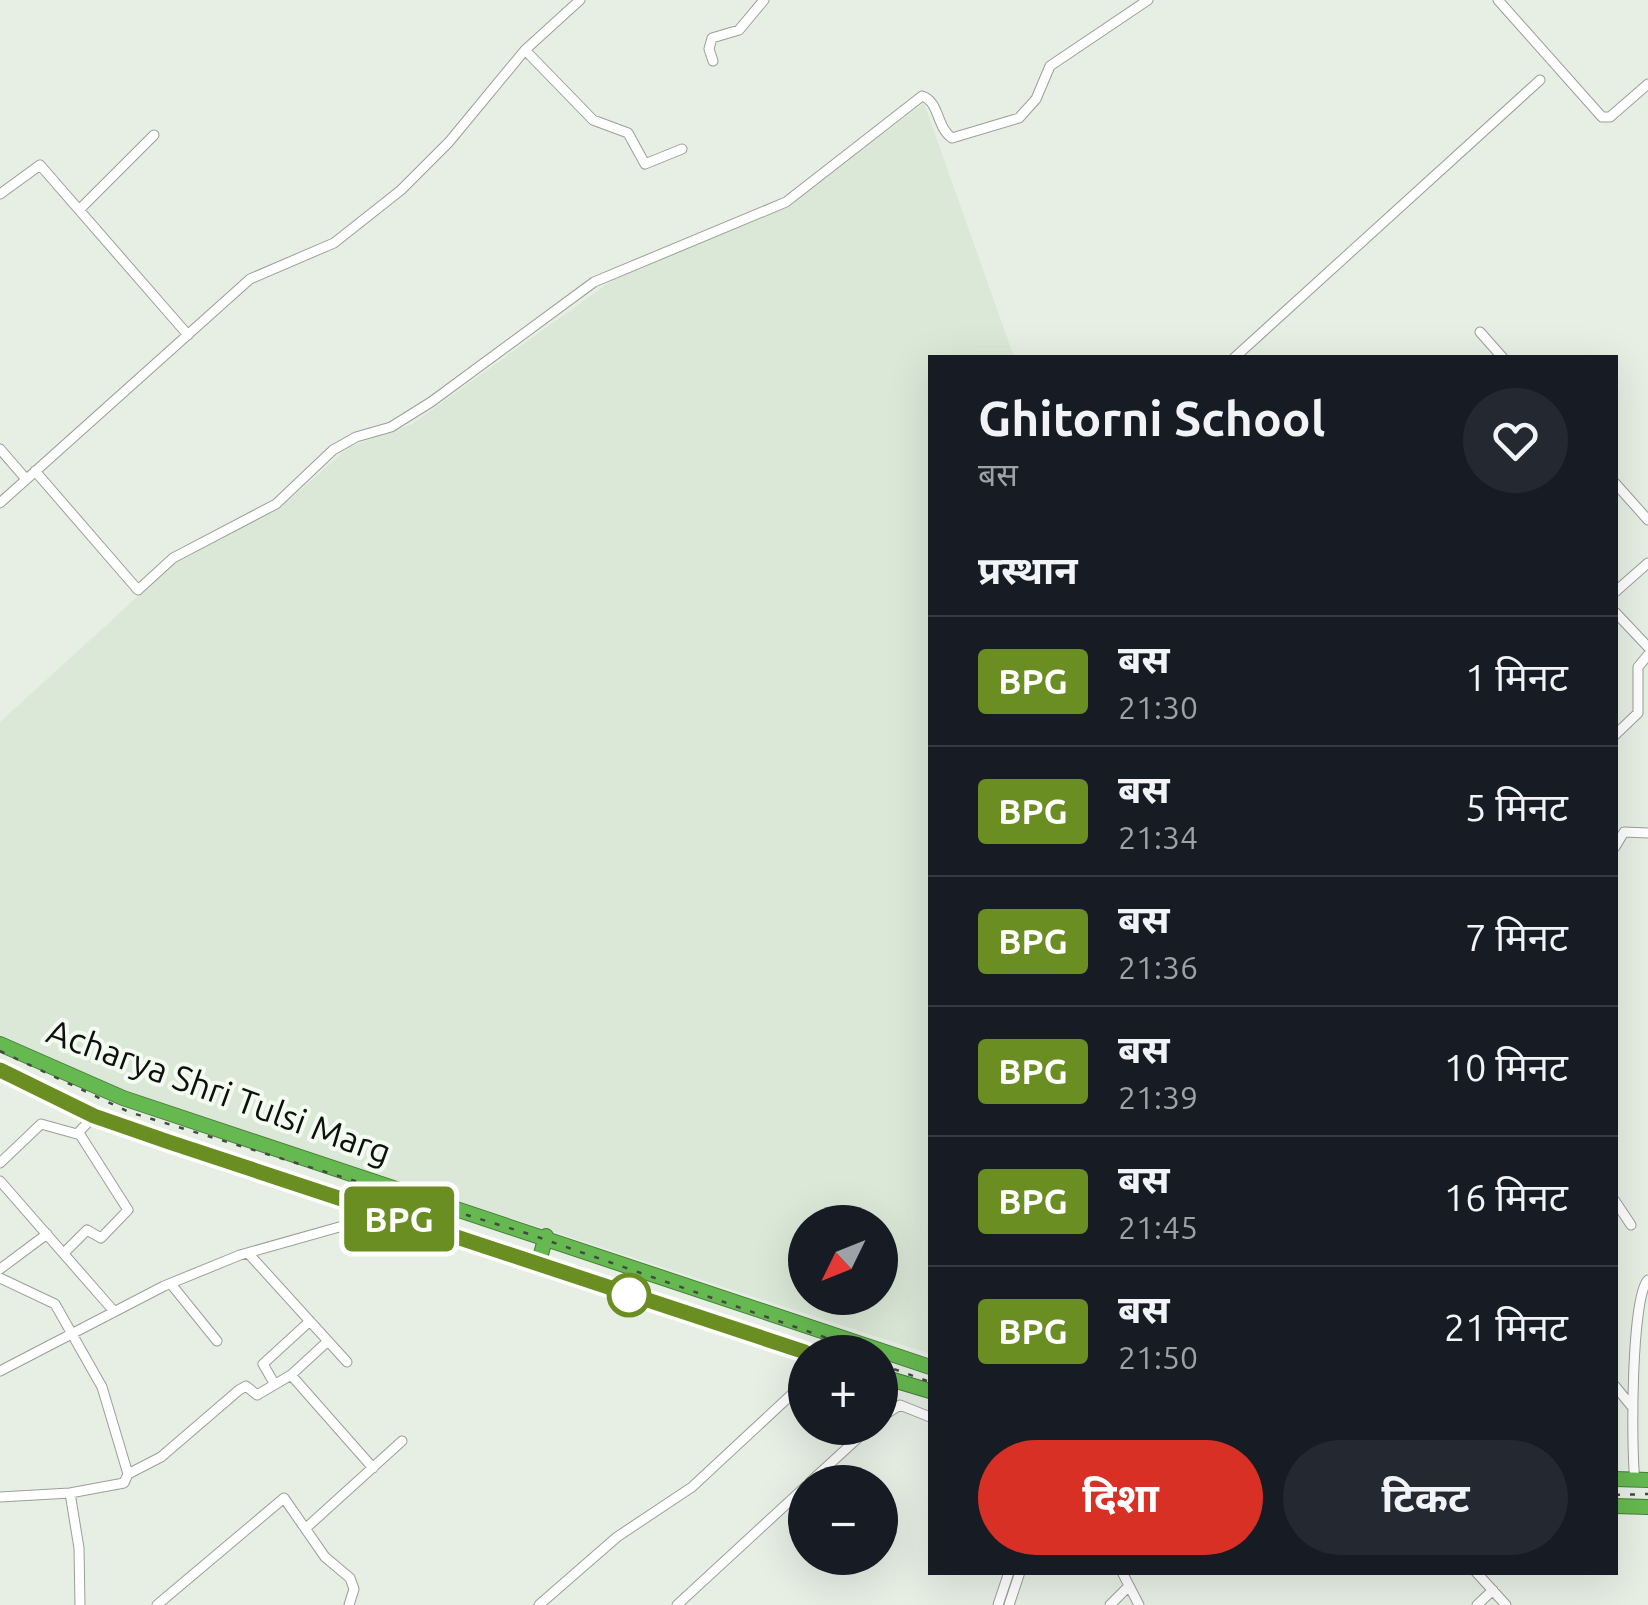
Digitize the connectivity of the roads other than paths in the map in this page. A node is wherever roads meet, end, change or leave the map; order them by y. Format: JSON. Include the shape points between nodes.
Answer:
{"nodes":[{"id":1,"x":580,"y":0,"type":"edge"},
{"id":2,"x":764,"y":0,"type":"edge"},
{"id":3,"x":1148,"y":0,"type":"edge"},
{"id":4,"x":1498,"y":0,"type":"edge"},
{"id":5,"x":525,"y":50,"type":"junction"},
{"id":6,"x":713,"y":60,"type":"dead end"},
{"id":7,"x":1540,"y":80,"type":"dead end"},
{"id":8,"x":1648,"y":84,"type":"edge"},
{"id":9,"x":154,"y":134,"type":"dead end"},
{"id":10,"x":682,"y":150,"type":"dead end"},
{"id":11,"x":0,"y":194,"type":"edge"},
{"id":12,"x":81,"y":208,"type":"junction"},
{"id":13,"x":1480,"y":332,"type":"dead end"},
{"id":14,"x":188,"y":334,"type":"junction"},
{"id":15,"x":1237,"y":355,"type":"edge"},
{"id":16,"x":1500,"y":355,"type":"edge"},
{"id":17,"x":0,"y":449,"type":"edge"},
{"id":18,"x":35,"y":472,"type":"junction"},
{"id":19,"x":26,"y":479,"type":"junction"},
{"id":20,"x":1618,"y":485,"type":"edge"},
{"id":21,"x":0,"y":503,"type":"edge"},
{"id":22,"x":1648,"y":520,"type":"edge"},
{"id":23,"x":1648,"y":562,"type":"edge"},
{"id":24,"x":1618,"y":589,"type":"edge"},
{"id":25,"x":1618,"y":615,"type":"edge"},
{"id":26,"x":1648,"y":647,"type":"edge"},
{"id":27,"x":1648,"y":655,"type":"edge"},
{"id":28,"x":1643,"y":713,"type":"edge"},
{"id":29,"x":1618,"y":733,"type":"edge"},
{"id":30,"x":1648,"y":833,"type":"edge"},
{"id":31,"x":1618,"y":846,"type":"edge"},
{"id":32,"x":0,"y":1044,"type":"edge"},
{"id":33,"x":0,"y":1070,"type":"edge"},
{"id":34,"x":94,"y":1116,"type":"junction"},
{"id":35,"x":79,"y":1133,"type":"junction"},
{"id":36,"x":0,"y":1164,"type":"edge"},
{"id":37,"x":0,"y":1182,"type":"edge"},
{"id":38,"x":9,"y":1192,"type":"junction"},
{"id":39,"x":0,"y":1200,"type":"edge"},
{"id":40,"x":1618,"y":1205,"type":"edge"},
{"id":41,"x":378,"y":1211,"type":"junction"},
{"id":42,"x":1632,"y":1226,"type":"dead end"},
{"id":43,"x":46,"y":1234,"type":"junction"},
{"id":44,"x":546,"y":1236,"type":"junction"},
{"id":45,"x":65,"y":1252,"type":"junction"},
{"id":46,"x":248,"y":1253,"type":"junction"},
{"id":47,"x":538,"y":1265,"type":"junction"},
{"id":48,"x":0,"y":1269,"type":"edge"},
{"id":49,"x":0,"y":1278,"type":"edge"},
{"id":50,"x":1648,"y":1280,"type":"edge"},
{"id":51,"x":170,"y":1284,"type":"junction"},
{"id":52,"x":112,"y":1310,"type":"junction"},
{"id":53,"x":310,"y":1321,"type":"junction"},
{"id":54,"x":73,"y":1333,"type":"junction"},
{"id":55,"x":1643,"y":1334,"type":"edge"},
{"id":56,"x":217,"y":1341,"type":"dead end"},
{"id":57,"x":328,"y":1342,"type":"junction"},
{"id":58,"x":788,"y":1346,"type":"edge"},
{"id":59,"x":347,"y":1362,"type":"dead end"},
{"id":60,"x":2,"y":1366,"type":"edge"},
{"id":61,"x":928,"y":1366,"type":"edge"},
{"id":62,"x":290,"y":1375,"type":"junction"},
{"id":63,"x":898,"y":1382,"type":"edge"},
{"id":64,"x":274,"y":1383,"type":"junction"},
{"id":65,"x":1618,"y":1390,"type":"edge"},
{"id":66,"x":928,"y":1391,"type":"edge"},
{"id":67,"x":788,"y":1398,"type":"edge"},
{"id":68,"x":898,"y":1405,"type":"edge"},
{"id":69,"x":1633,"y":1408,"type":"junction"},
{"id":70,"x":928,"y":1416,"type":"edge"},
{"id":71,"x":402,"y":1441,"type":"dead end"},
{"id":72,"x":851,"y":1445,"type":"edge"},
{"id":73,"x":829,"y":1465,"type":"edge"},
{"id":74,"x":373,"y":1468,"type":"junction"},
{"id":75,"x":128,"y":1474,"type":"junction"},
{"id":76,"x":1642,"y":1480,"type":"edge"},
{"id":77,"x":70,"y":1493,"type":"junction"},
{"id":78,"x":0,"y":1497,"type":"edge"},
{"id":79,"x":788,"y":1503,"type":"edge"},
{"id":80,"x":1618,"y":1506,"type":"edge"},
{"id":81,"x":1648,"y":1507,"type":"edge"},
{"id":82,"x":306,"y":1528,"type":"junction"},
{"id":83,"x":1007,"y":1575,"type":"edge"},
{"id":84,"x":1019,"y":1575,"type":"edge"},
{"id":85,"x":1124,"y":1575,"type":"edge"},
{"id":86,"x":1479,"y":1575,"type":"edge"},
{"id":87,"x":1129,"y":1586,"type":"junction"},
{"id":88,"x":1494,"y":1590,"type":"junction"},
{"id":89,"x":80,"y":1605,"type":"edge"},
{"id":90,"x":157,"y":1605,"type":"edge"},
{"id":91,"x":349,"y":1605,"type":"edge"},
{"id":92,"x":539,"y":1605,"type":"edge"},
{"id":93,"x":678,"y":1605,"type":"edge"},
{"id":94,"x":998,"y":1605,"type":"edge"},
{"id":95,"x":1009,"y":1605,"type":"edge"},
{"id":96,"x":1110,"y":1605,"type":"edge"},
{"id":97,"x":1139,"y":1605,"type":"edge"},
{"id":98,"x":1477,"y":1605,"type":"edge"},
{"id":99,"x":1506,"y":1605,"type":"edge"}],
"edges":[{"from":1,"to":5,"type":"street"},
{"from":2,"to":6,"type":"street","via":[[739,30],[712,38]]},
{"from":3,"to":18,"type":"street","via":[[1050,66],[1019,118],[952,138],[922,96],[786,202],[594,282],[416,412],[334,450],[276,504],[174,558],[138,590]]},
{"from":4,"to":8,"type":"street","via":[[1602,117]]},
{"from":5,"to":10,"type":"street","via":[[593,120],[628,132],[645,164]]},
{"from":5,"to":14,"type":"street","via":[[429,164],[378,210],[334,243],[250,279]]},
{"from":7,"to":15,"type":"street"},
{"from":9,"to":12,"type":"street"},
{"from":11,"to":12,"type":"street","via":[[38,164]]},
{"from":12,"to":14,"type":"street"},
{"from":13,"to":16,"type":"street"},
{"from":14,"to":18,"type":"street"},
{"from":17,"to":19,"type":"street"},
{"from":18,"to":19,"type":"street"},
{"from":19,"to":21,"type":"street"},
{"from":20,"to":22,"type":"street"},
{"from":23,"to":24,"type":"street"},
{"from":25,"to":26,"type":"street"},
{"from":27,"to":28,"type":"street","via":[[1638,667]]},
{"from":28,"to":29,"type":"street"},
{"from":30,"to":31,"type":"street","via":[[1624,832]]},
{"from":32,"to":44,"type":"highway","name":"Acharya Shri Tulsi Marg","via":[[123,1098]]},
{"from":33,"to":34,"type":"highway","name":"Acharya Shri Tulsi Marg"},
{"from":34,"to":35,"type":"street"},
{"from":34,"to":41,"type":"highway","name":"Acharya Shri Tulsi Marg"},
{"from":35,"to":36,"type":"street","via":[[41,1124]]},
{"from":35,"to":45,"type":"street","via":[[128,1210],[101,1238],[87,1230]]},
{"from":37,"to":38,"type":"street"},
{"from":38,"to":39,"type":"street"},
{"from":38,"to":43,"type":"street"},
{"from":40,"to":42,"type":"street"},
{"from":41,"to":46,"type":"street"},
{"from":41,"to":47,"type":"highway","name":"Acharya Shri Tulsi Marg"},
{"from":43,"to":45,"type":"street"},
{"from":43,"to":48,"type":"street"},
{"from":44,"to":47,"type":"highway"},
{"from":44,"to":61,"type":"highway","name":"Acharya Shri Tulsi Marg"},
{"from":45,"to":52,"type":"street"},
{"from":46,"to":51,"type":"street"},
{"from":46,"to":53,"type":"street"},
{"from":47,"to":58,"type":"highway","name":"Acharya Shri Tulsi Marg"},
{"from":49,"to":54,"type":"street","via":[[52,1302]]},
{"from":50,"to":55,"type":"street","via":[[1640,1291]]},
{"from":51,"to":52,"type":"street"},
{"from":51,"to":56,"type":"street"},
{"from":52,"to":54,"type":"street"},
{"from":53,"to":57,"type":"street"},
{"from":53,"to":64,"type":"street","via":[[262,1364]]},
{"from":54,"to":60,"type":"street"},
{"from":54,"to":75,"type":"street","via":[[102,1387]]},
{"from":55,"to":69,"type":"street"},
{"from":57,"to":59,"type":"street"},
{"from":57,"to":62,"type":"street"},
{"from":62,"to":64,"type":"street"},
{"from":62,"to":74,"type":"street"},
{"from":63,"to":66,"type":"highway"},
{"from":64,"to":75,"type":"street","via":[[257,1395],[241,1388],[161,1457]]},
{"from":65,"to":69,"type":"street"},
{"from":67,"to":92,"type":"street","via":[[692,1486],[617,1537]]},
{"from":68,"to":70,"type":"street"},
{"from":69,"to":76,"type":"street"},
{"from":71,"to":74,"type":"street"},
{"from":72,"to":73,"type":"street"},
{"from":74,"to":82,"type":"street"},
{"from":75,"to":77,"type":"street","via":[[124,1484]]},
{"from":77,"to":78,"type":"street"},
{"from":77,"to":89,"type":"street"},
{"from":79,"to":93,"type":"street"},
{"from":80,"to":81,"type":"highway"},
{"from":82,"to":90,"type":"street","via":[[279,1498]]},
{"from":82,"to":91,"type":"street","via":[[325,1558],[350,1578]]},
{"from":83,"to":94,"type":"street"},
{"from":84,"to":95,"type":"street"},
{"from":85,"to":87,"type":"street"},
{"from":86,"to":88,"type":"street"},
{"from":87,"to":96,"type":"street"},
{"from":87,"to":97,"type":"street"},
{"from":88,"to":98,"type":"street"},
{"from":88,"to":99,"type":"street"}]}
